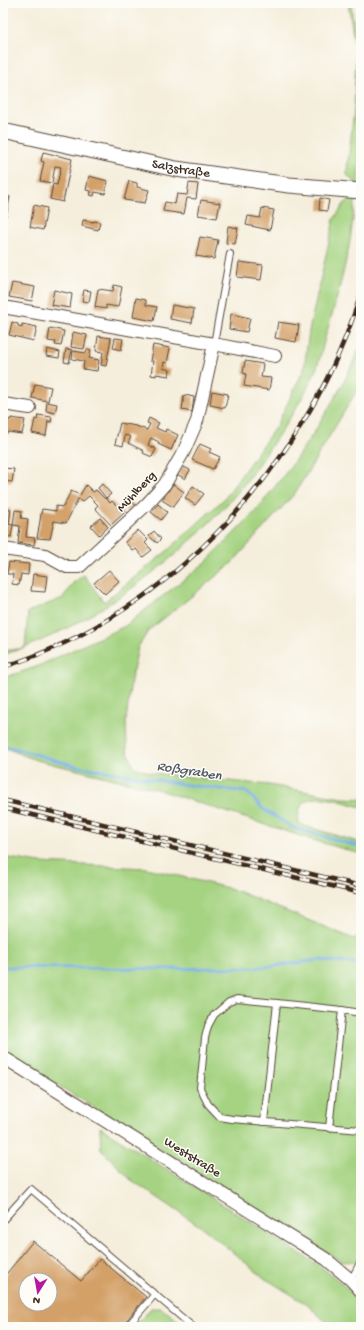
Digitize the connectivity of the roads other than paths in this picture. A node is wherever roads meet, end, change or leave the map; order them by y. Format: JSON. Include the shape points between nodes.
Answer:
{"nodes":[{"id":1,"x":3,"y":131,"type":"edge"},
{"id":2,"x":358,"y":190,"type":"edge"},
{"id":3,"x":230,"y":254,"type":"dead end"},
{"id":4,"x":3,"y":307,"type":"edge"},
{"id":5,"x":214,"y":344,"type":"junction"},
{"id":6,"x":275,"y":356,"type":"dead end"},
{"id":7,"x":3,"y":404,"type":"edge"},
{"id":8,"x":30,"y":408,"type":"dead end"},
{"id":9,"x":3,"y":549,"type":"edge"},
{"id":10,"x":277,"y":1003,"type":"junction"},
{"id":11,"x":342,"y":1010,"type":"junction"},
{"id":12,"x":361,"y":1013,"type":"edge"},
{"id":13,"x":3,"y":1056,"type":"edge"},
{"id":14,"x":264,"y":1122,"type":"junction"},
{"id":15,"x":329,"y":1128,"type":"junction"},
{"id":16,"x":361,"y":1130,"type":"edge"},
{"id":17,"x":3,"y":1220,"type":"edge"},
{"id":18,"x":361,"y":1261,"type":"edge"},
{"id":19,"x":351,"y":1280,"type":"junction"},
{"id":20,"x":361,"y":1291,"type":"edge"},
{"id":21,"x":155,"y":1294,"type":"junction"},
{"id":22,"x":127,"y":1327,"type":"edge"},
{"id":23,"x":193,"y":1327,"type":"edge"}],
"edges":[{"from":1,"to":2,"type":"street","name":"Salzstraße","via":[[176,169],[289,185]]},
{"from":3,"to":5,"type":"lane","name":"Mühlberg"},
{"from":4,"to":5,"type":"street"},
{"from":5,"to":6,"type":"street"},
{"from":5,"to":9,"type":"street","name":"Mühlberg","via":[[197,421],[165,484],[146,505],[79,567],[67,567],[45,555]]},
{"from":7,"to":8,"type":"street"},
{"from":10,"to":11,"type":"lane"},
{"from":10,"to":14,"type":"lane"},
{"from":10,"to":14,"type":"lane","via":[[237,999],[229,1002],[214,1014],[205,1038],[200,1088],[208,1104],[220,1117]]},
{"from":11,"to":12,"type":"lane"},
{"from":11,"to":15,"type":"lane"},
{"from":13,"to":19,"type":"street","name":"Weststraße","via":[[326,1259]]},
{"from":14,"to":15,"type":"lane"},
{"from":15,"to":16,"type":"lane"},
{"from":17,"to":21,"type":"lane","via":[[31,1189]]},
{"from":18,"to":19,"type":"lane"},
{"from":19,"to":20,"type":"street","name":"Weststraße"},
{"from":21,"to":22,"type":"lane"},
{"from":21,"to":23,"type":"lane"}]}
